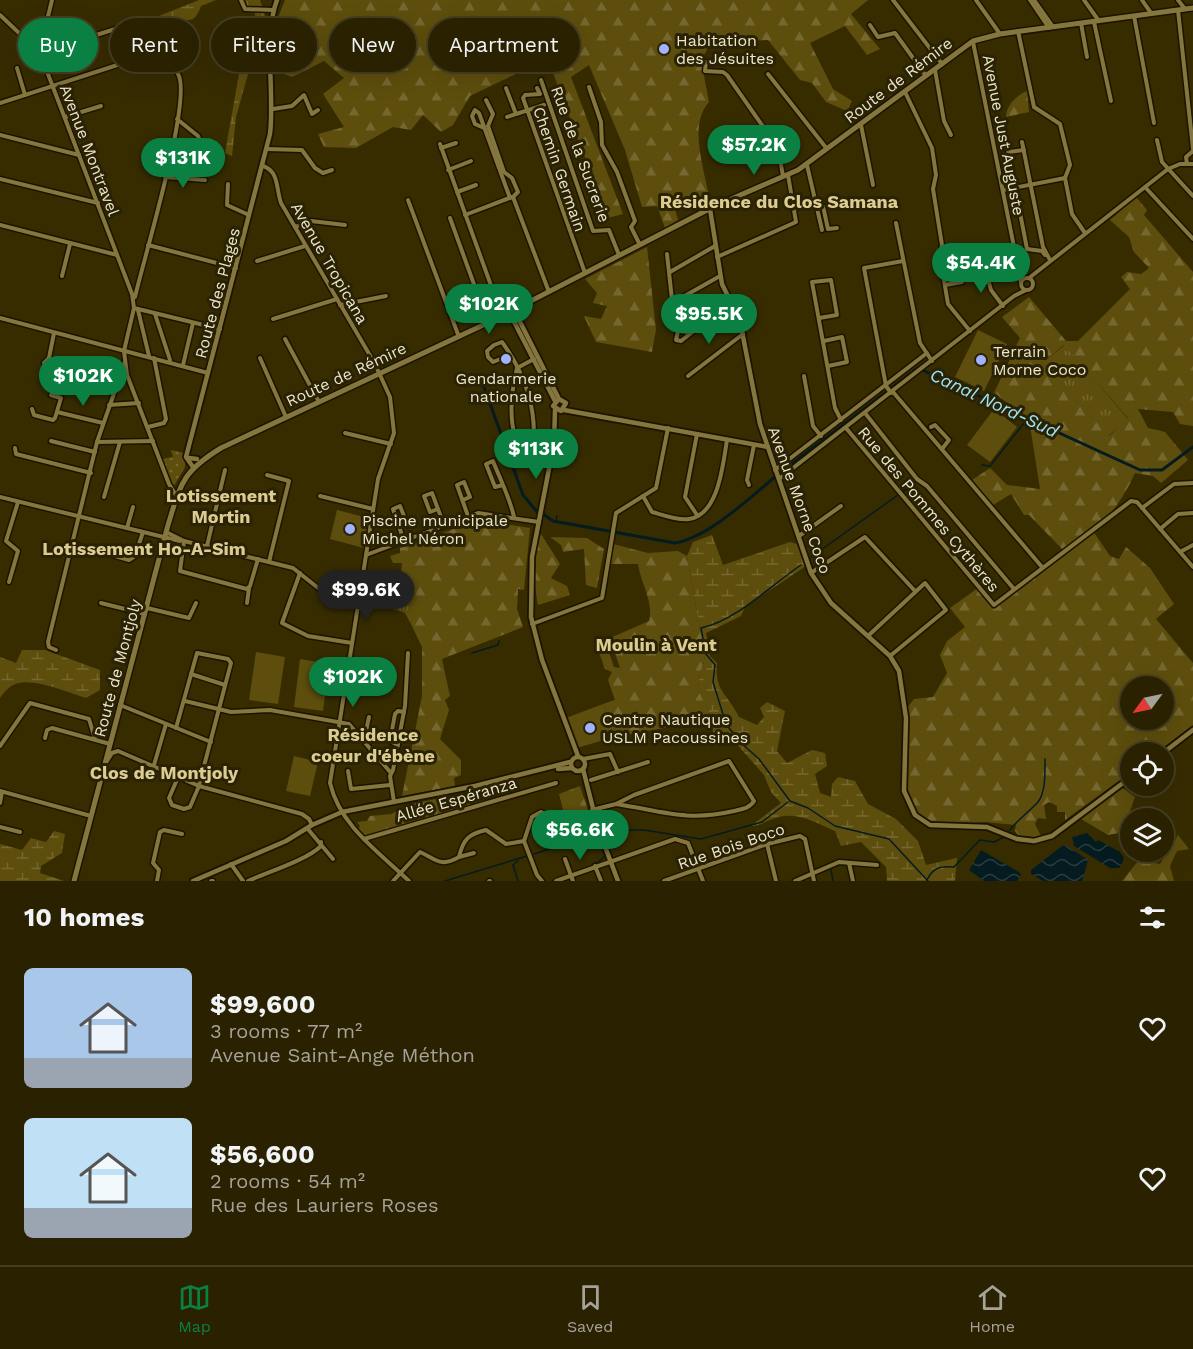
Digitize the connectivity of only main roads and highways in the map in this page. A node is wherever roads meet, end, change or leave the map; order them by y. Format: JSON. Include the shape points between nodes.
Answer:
{"nodes":[{"id":1,"x":1193,"y":8,"type":"edge"},
{"id":2,"x":221,"y":448,"type":"junction"},
{"id":3,"x":191,"y":466,"type":"junction"},
{"id":4,"x":177,"y":493,"type":"joint"},
{"id":5,"x":74,"y":881,"type":"edge"}],
"edges":[{"from":1,"to":2,"type":"main road","name":"Route de Rémire","via":[[973,41],[807,165],[710,209],[488,323]]},
{"from":2,"to":3,"type":"main road","name":"Route de Rémire"},
{"from":2,"to":3,"type":"main road","name":"Route de Rémire"},
{"from":3,"to":4,"type":"main road","name":"Route de Rémire"},
{"from":4,"to":5,"type":"main road","name":"Route de Montjoly"}]}
